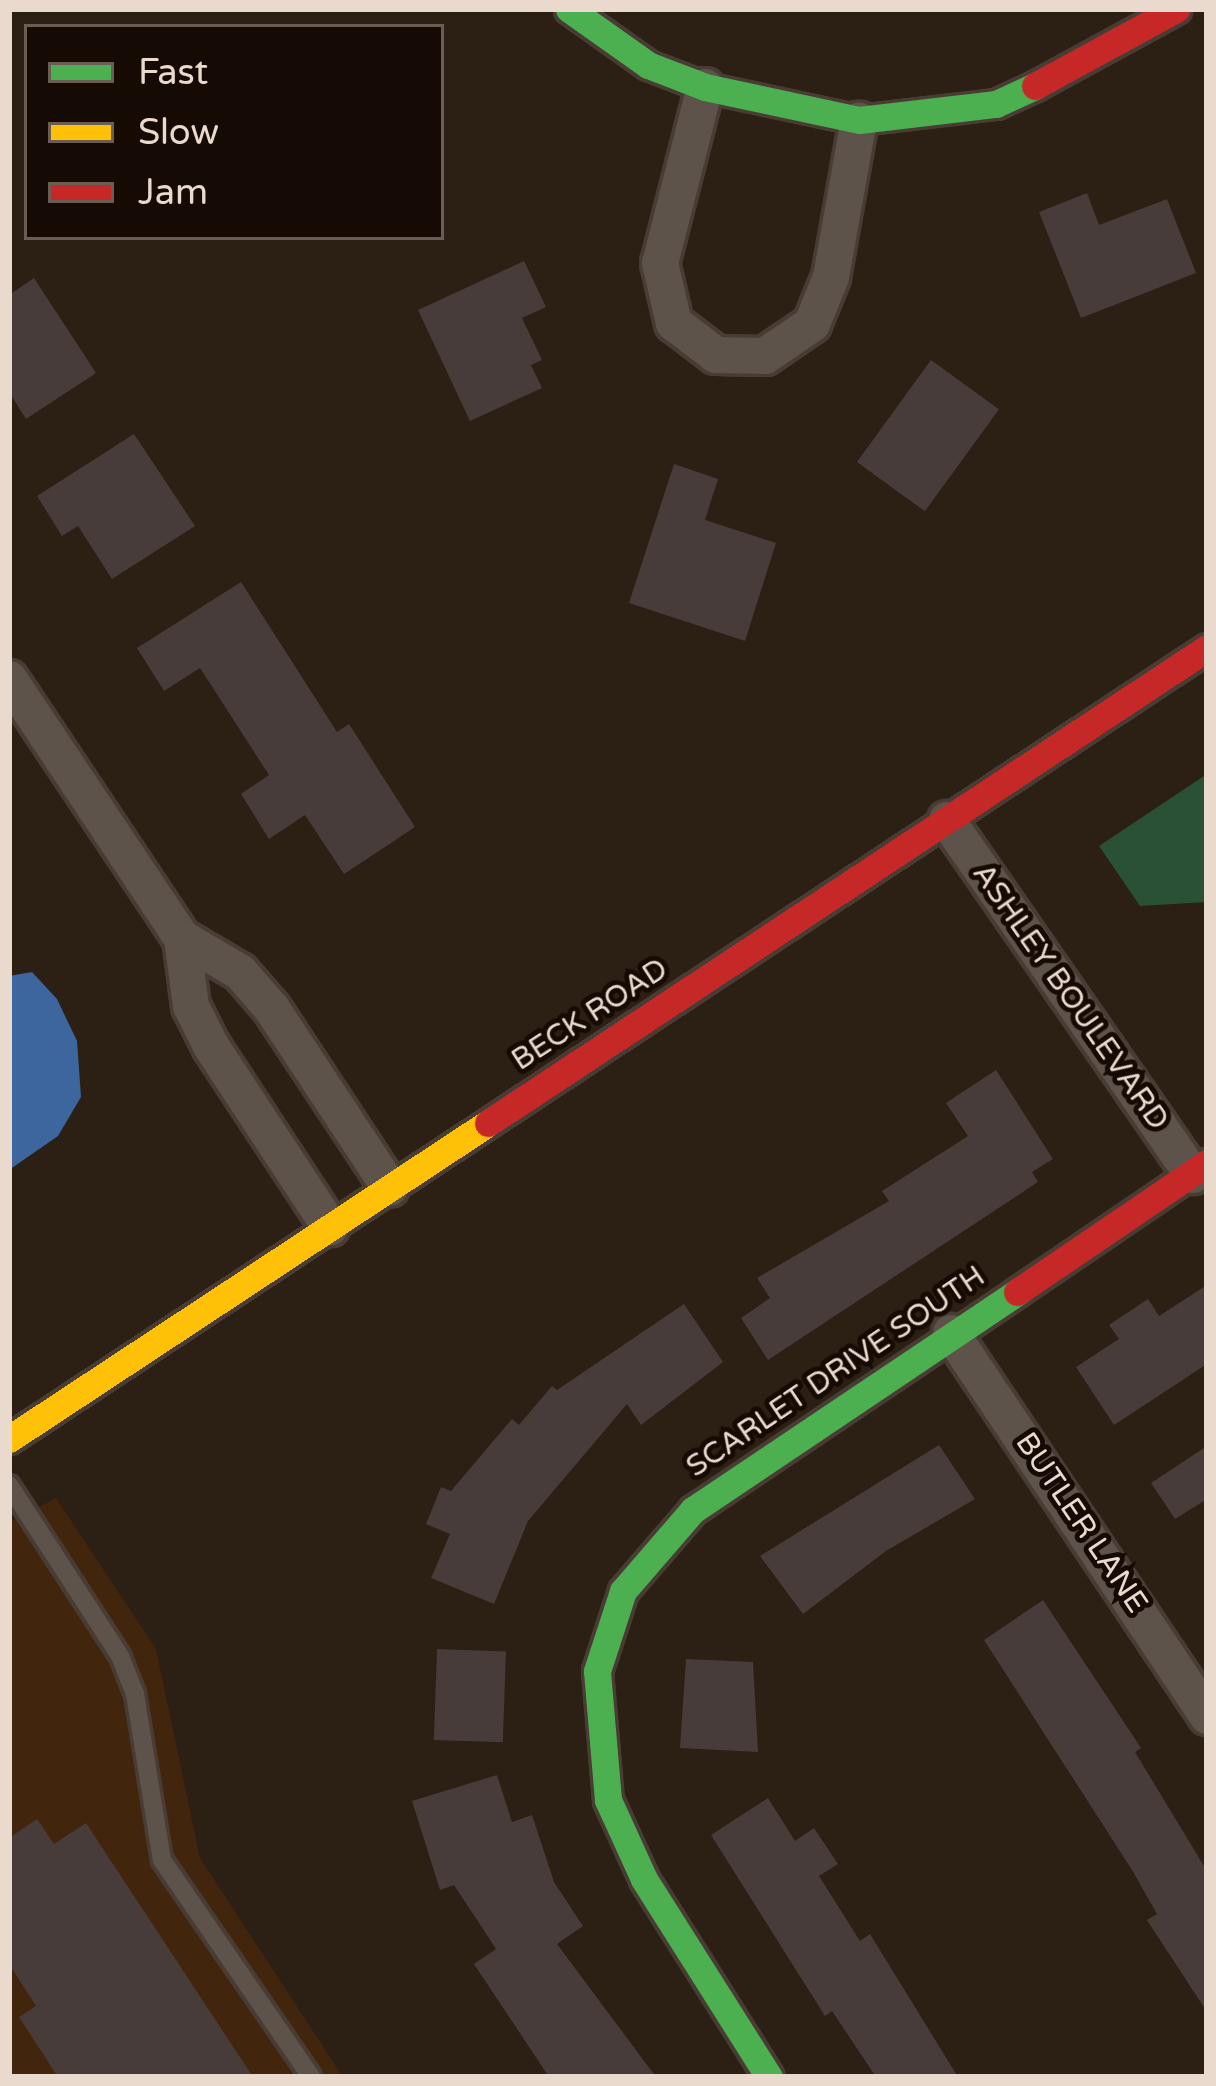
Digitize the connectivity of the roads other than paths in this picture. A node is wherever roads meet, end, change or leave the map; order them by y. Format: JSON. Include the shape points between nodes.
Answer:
{"nodes":[{"id":1,"x":569,"y":9,"type":"edge"},
{"id":2,"x":1176,"y":9,"type":"edge"},
{"id":3,"x":704,"y":87,"type":"junction"},
{"id":4,"x":859,"y":120,"type":"junction"},
{"id":5,"x":1207,"y":647,"type":"edge"},
{"id":6,"x":12,"y":691,"type":"edge"},
{"id":7,"x":947,"y":820,"type":"junction"},
{"id":8,"x":182,"y":938,"type":"junction"},
{"id":9,"x":1200,"y":1169,"type":"edge"},
{"id":10,"x":390,"y":1187,"type":"junction"},
{"id":11,"x":330,"y":1227,"type":"junction"},
{"id":12,"x":950,"y":1334,"type":"junction"},
{"id":13,"x":9,"y":1438,"type":"edge"},
{"id":14,"x":9,"y":1485,"type":"edge"},
{"id":15,"x":1207,"y":1716,"type":"edge"},
{"id":16,"x":311,"y":2077,"type":"edge"},
{"id":17,"x":769,"y":2077,"type":"edge"}],
"edges":[{"from":1,"to":3,"type":"street","via":[[648,64]]},
{"from":2,"to":4,"type":"street","via":[[1053,81],[996,104]]},
{"from":3,"to":4,"type":"street"},
{"from":3,"to":4,"type":"street","via":[[659,263],[674,322],[716,355],[765,356],[812,324],[831,277]]},
{"from":5,"to":7,"type":"street","name":"BECK ROAD"},
{"from":6,"to":8,"type":"street"},
{"from":7,"to":9,"type":"street","name":"ASHLEY BOULEVARD"},
{"from":7,"to":10,"type":"street","name":"BECK ROAD"},
{"from":8,"to":10,"type":"street","via":[[240,972],[272,1009]]},
{"from":8,"to":11,"type":"street","via":[[191,1006],[211,1046]]},
{"from":9,"to":12,"type":"street","name":"SCARLET DRIVE SOUTH"},
{"from":10,"to":11,"type":"street","name":"BECK ROAD"},
{"from":11,"to":13,"type":"street","name":"BECK ROAD"},
{"from":12,"to":15,"type":"street","name":"BUTLER LANE"},
{"from":12,"to":17,"type":"street","name":"SCARLET DRIVE SOUTH","via":[[693,1510],[623,1591],[597,1671],[608,1799],[644,1879]]},
{"from":14,"to":16,"type":"lane","via":[[120,1656],[135,1694],[162,1860]]}]}
